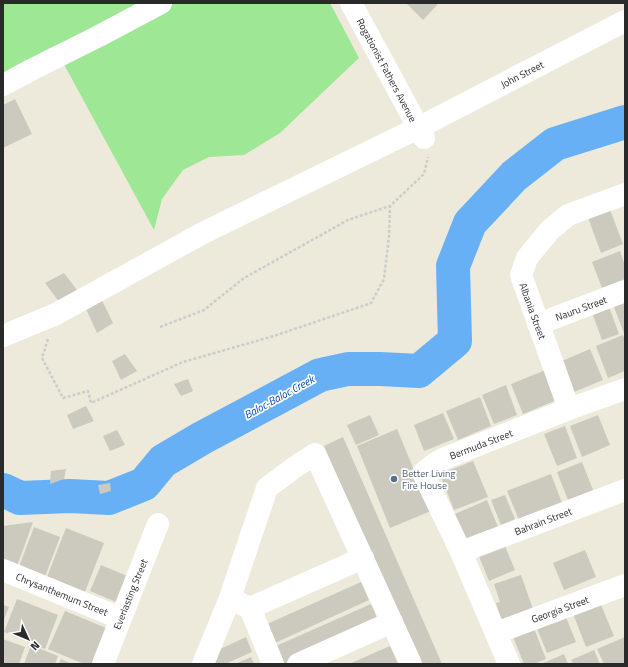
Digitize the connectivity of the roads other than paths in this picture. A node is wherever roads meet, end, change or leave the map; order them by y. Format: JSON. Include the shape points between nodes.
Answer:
{"nodes":[{"id":1,"x":161,"y":3,"type":"edge"},
{"id":2,"x":351,"y":3,"type":"edge"},
{"id":3,"x":625,"y":21,"type":"edge"},
{"id":4,"x":3,"y":86,"type":"edge"},
{"id":5,"x":421,"y":133,"type":"junction"},
{"id":6,"x":625,"y":194,"type":"edge"},
{"id":7,"x":625,"y":291,"type":"edge"},
{"id":8,"x":538,"y":324,"type":"junction"},
{"id":9,"x":3,"y":336,"type":"edge"},
{"id":10,"x":625,"y":389,"type":"edge"},
{"id":11,"x":569,"y":409,"type":"junction"},
{"id":12,"x":625,"y":490,"type":"edge"},
{"id":13,"x":158,"y":524,"type":"dead end"},
{"id":14,"x":461,"y":552,"type":"junction"},
{"id":15,"x":363,"y":558,"type":"junction"},
{"id":16,"x":3,"y":570,"type":"edge"},
{"id":17,"x":625,"y":585,"type":"edge"},
{"id":18,"x":230,"y":598,"type":"junction"},
{"id":19,"x":250,"y":608,"type":"junction"},
{"id":20,"x":120,"y":618,"type":"junction"},
{"id":21,"x":392,"y":622,"type":"junction"},
{"id":22,"x":496,"y":633,"type":"junction"},
{"id":23,"x":103,"y":664,"type":"edge"},
{"id":24,"x":203,"y":664,"type":"edge"},
{"id":25,"x":273,"y":664,"type":"edge"},
{"id":26,"x":298,"y":664,"type":"edge"},
{"id":27,"x":411,"y":664,"type":"edge"},
{"id":28,"x":509,"y":664,"type":"edge"}],
"edges":[{"from":1,"to":4,"type":"street"},
{"from":2,"to":5,"type":"street","name":"Rogationist Fathers Avenue"},
{"from":3,"to":5,"type":"street","name":"John Street"},
{"from":5,"to":9,"type":"street","name":"John Street","via":[[203,233],[56,314]]},
{"from":6,"to":8,"type":"street","name":"Albania Street","via":[[568,215],[550,230],[526,258],[520,275]]},
{"from":7,"to":8,"type":"street","name":"Nauru Street"},
{"from":8,"to":11,"type":"street","name":"Albania Street"},
{"from":10,"to":11,"type":"street","name":"Bermuda Street"},
{"from":11,"to":14,"type":"street","name":"Bermuda Street","via":[[442,459],[423,473]]},
{"from":12,"to":14,"type":"street","name":"Bahrain Street"},
{"from":13,"to":20,"type":"street","name":"Everlasting Street"},
{"from":14,"to":22,"type":"street","name":"Bermuda Street"},
{"from":15,"to":18,"type":"street","via":[[315,454],[267,488]]},
{"from":15,"to":19,"type":"street"},
{"from":15,"to":21,"type":"street"},
{"from":16,"to":20,"type":"street","name":"Chrysanthemum Street"},
{"from":17,"to":22,"type":"street","name":"Georgia Street"},
{"from":18,"to":19,"type":"street"},
{"from":18,"to":24,"type":"street"},
{"from":19,"to":25,"type":"street"},
{"from":20,"to":23,"type":"street","name":"Everlasting Street"},
{"from":21,"to":26,"type":"street"},
{"from":21,"to":27,"type":"street"},
{"from":22,"to":28,"type":"street","name":"Bermuda Street"}]}
